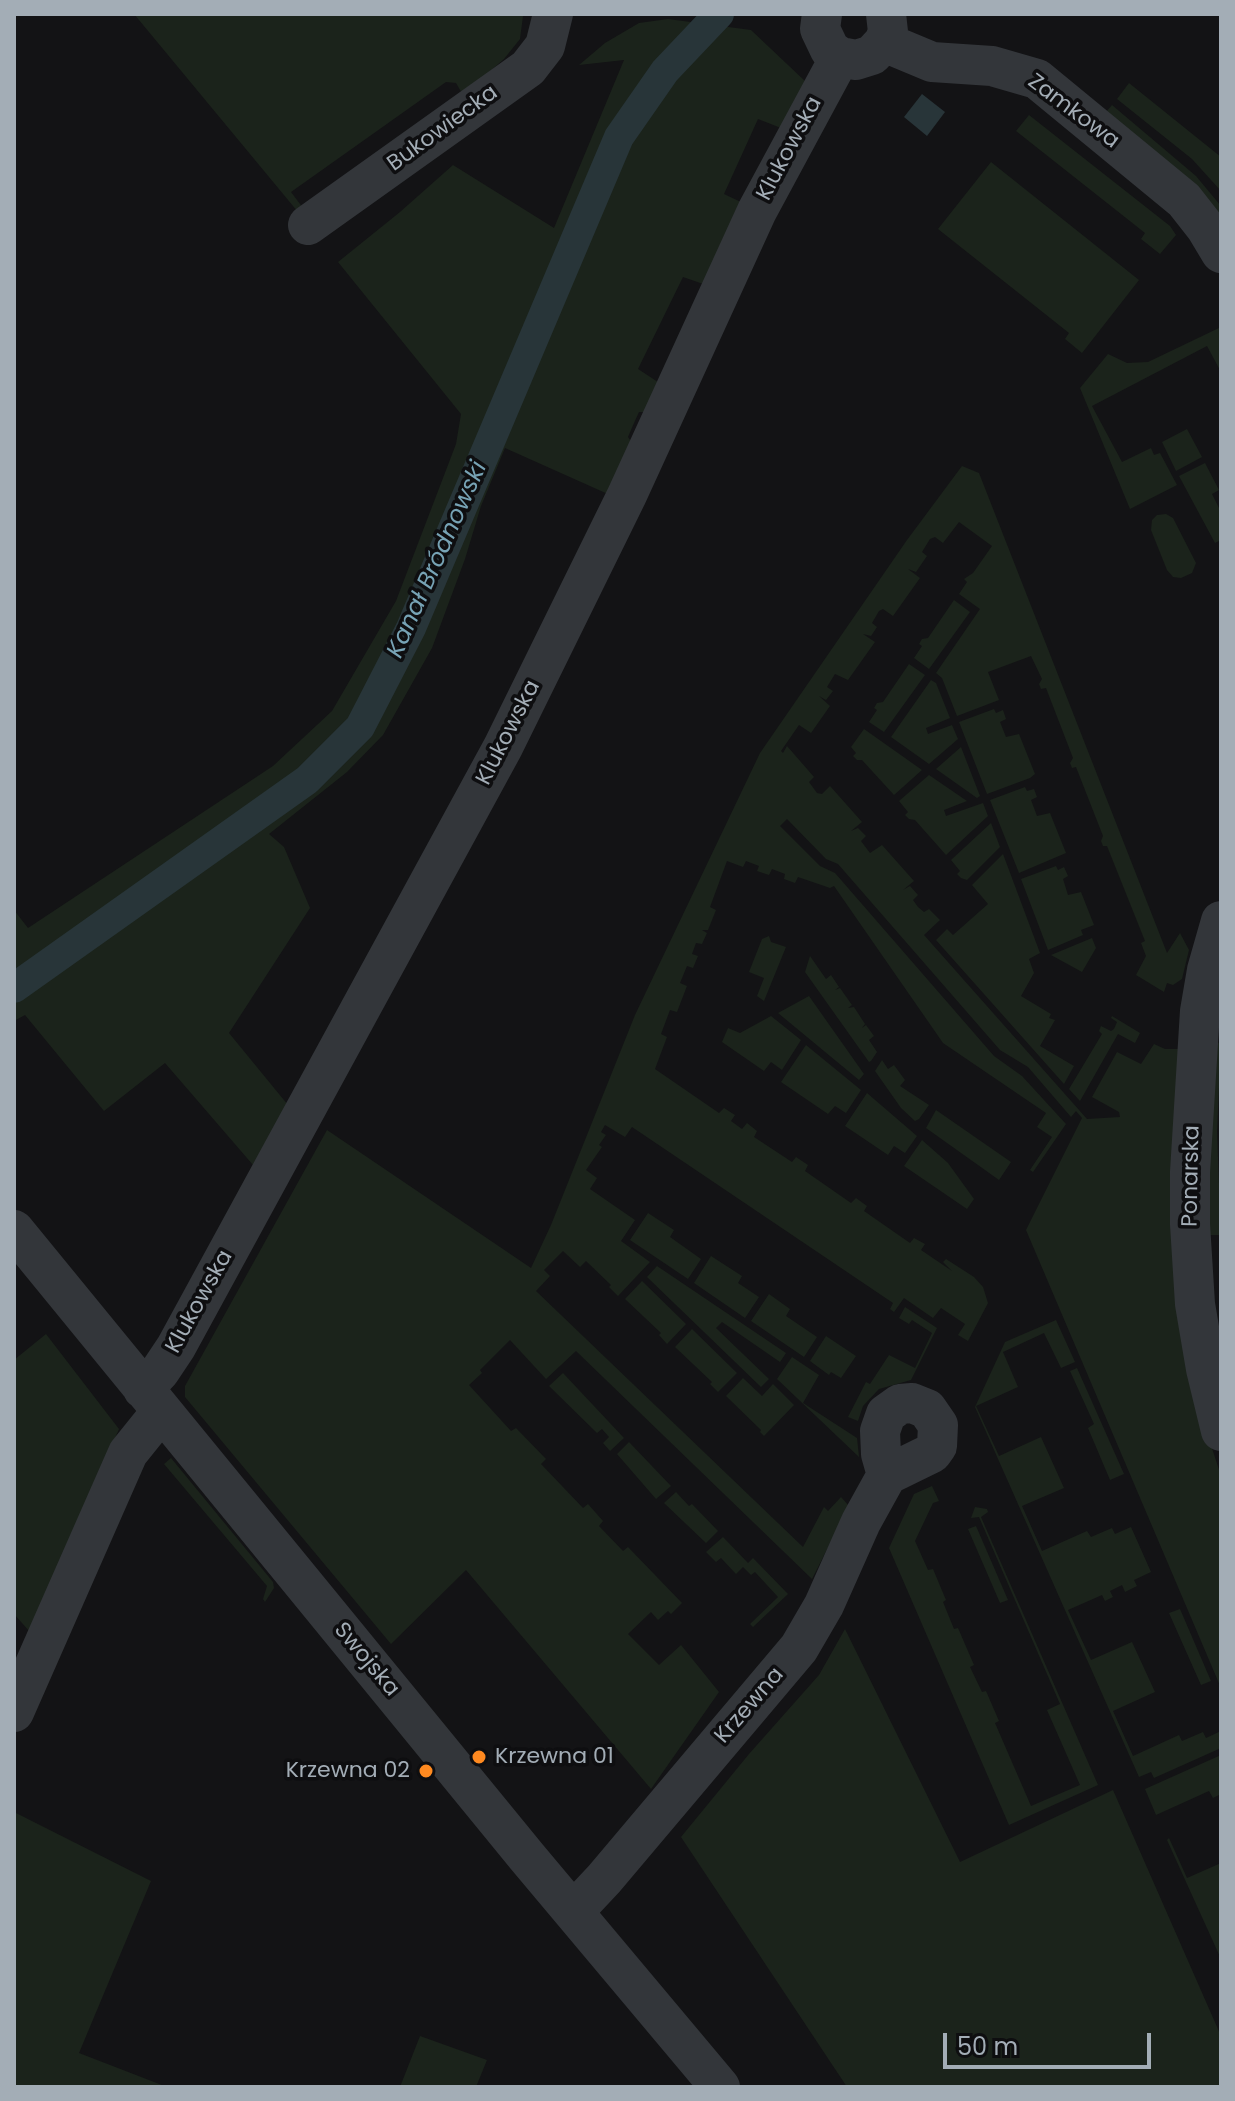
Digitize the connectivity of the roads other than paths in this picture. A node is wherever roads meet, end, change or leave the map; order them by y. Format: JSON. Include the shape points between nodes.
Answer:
{"nodes":[{"id":1,"x":553,"y":14,"type":"edge"},
{"id":2,"x":811,"y":15,"type":"edge"},
{"id":3,"x":885,"y":28,"type":"edge"},
{"id":4,"x":840,"y":57,"type":"junction"},
{"id":5,"x":308,"y":225,"type":"dead end"},
{"id":6,"x":1221,"y":253,"type":"edge"},
{"id":7,"x":1221,"y":921,"type":"edge"},
{"id":8,"x":14,"y":1230,"type":"edge"},
{"id":9,"x":152,"y":1401,"type":"junction"},
{"id":10,"x":1221,"y":1431,"type":"edge"},
{"id":11,"x":887,"y":1475,"type":"dead end"},
{"id":12,"x":14,"y":1712,"type":"edge"},
{"id":13,"x":574,"y":1911,"type":"junction"},
{"id":14,"x":720,"y":2087,"type":"edge"}],
"edges":[{"from":1,"to":5,"type":"street","name":"Bukowiecka","via":[[545,46],[528,68]]},
{"from":2,"to":4,"type":"street","via":[[823,41]]},
{"from":3,"to":4,"type":"street","via":[[872,55]]},
{"from":3,"to":6,"type":"street","name":"Zamkowa","via":[[932,62],[992,66],[1037,79],[1184,200]]},
{"from":4,"to":9,"type":"street","name":"Klukowska","via":[[757,211],[503,747],[176,1347]]},
{"from":7,"to":10,"type":"street","name":"Ponarska","via":[[1200,1011],[1190,1224],[1195,1304]]},
{"from":8,"to":9,"type":"street","name":"Swojska"},
{"from":9,"to":12,"type":"street","name":"Klukowska"},
{"from":9,"to":13,"type":"street","name":"Swojska"},
{"from":11,"to":13,"type":"street","name":"Krzewna","via":[[799,1648]]},
{"from":13,"to":14,"type":"street","name":"Swojska"}]}
